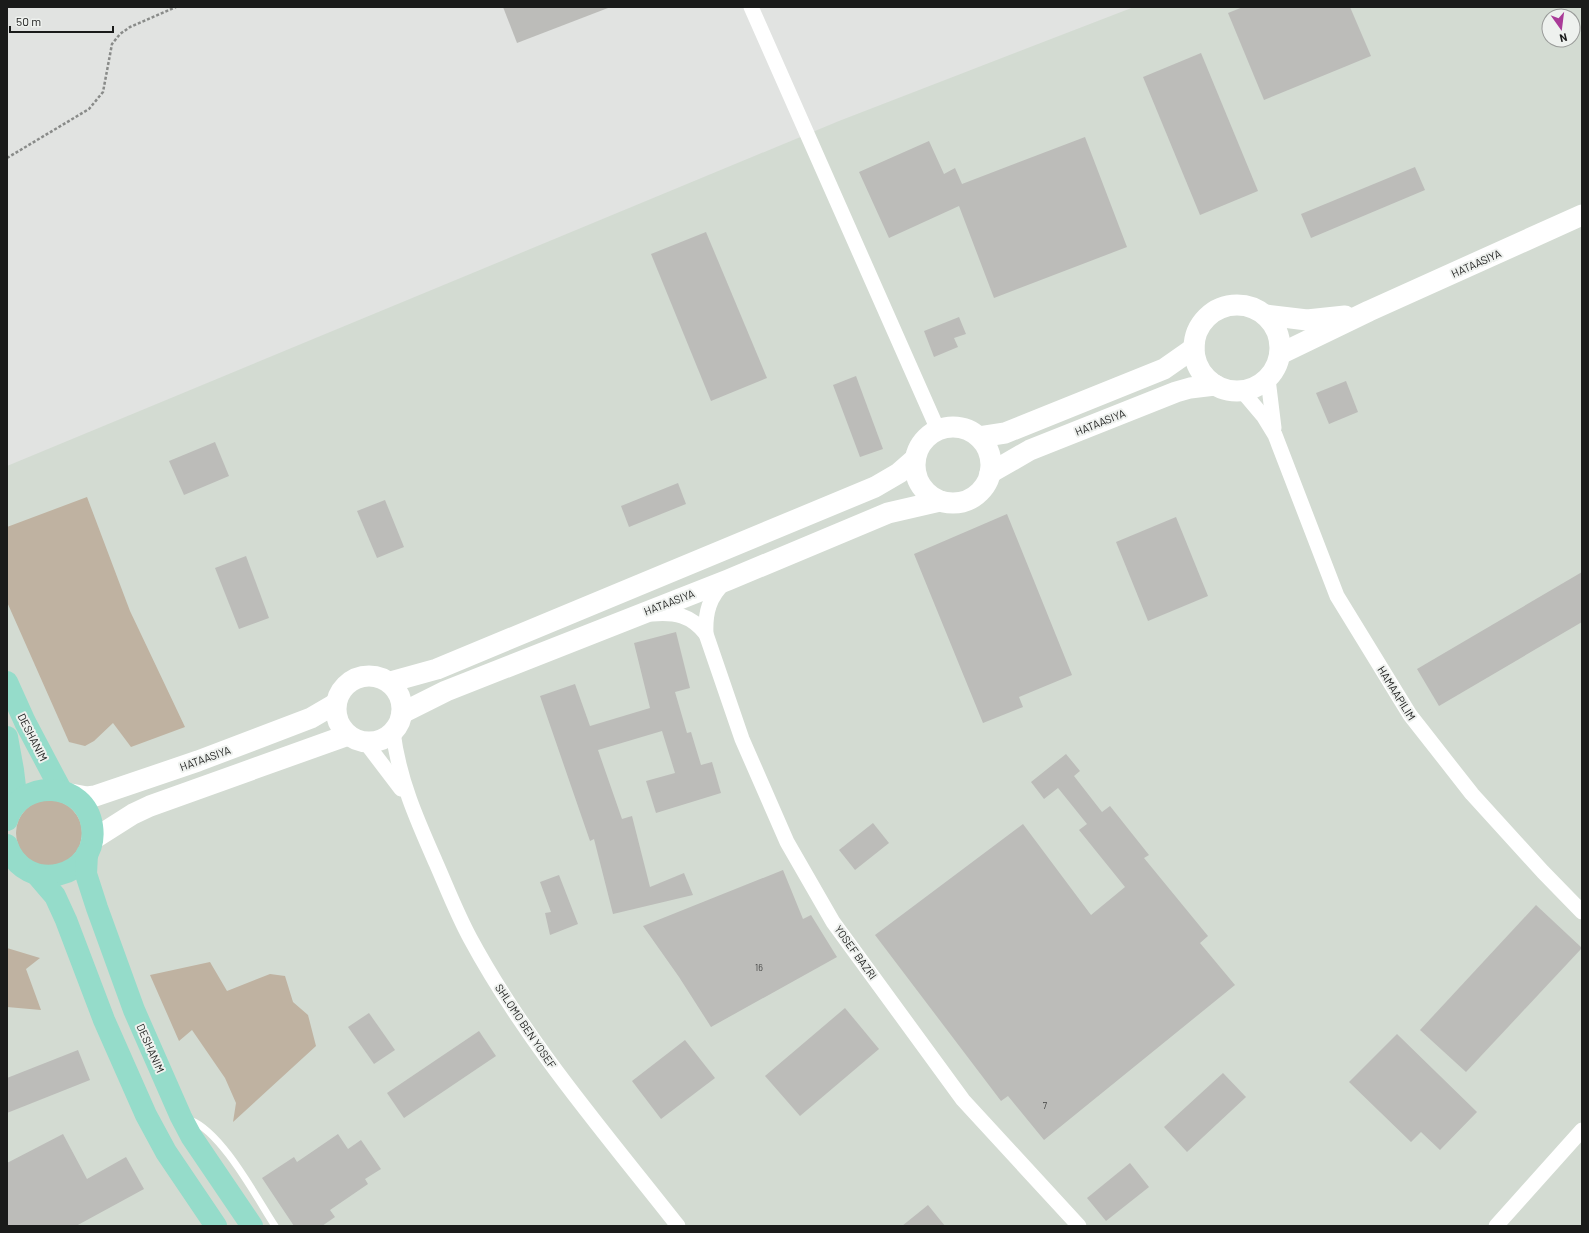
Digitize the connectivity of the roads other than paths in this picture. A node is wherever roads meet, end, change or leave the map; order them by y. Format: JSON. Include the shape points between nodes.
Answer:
{"nodes":[{"id":1,"x":751,"y":7,"type":"edge"},
{"id":2,"x":1582,"y":215,"type":"edge"},
{"id":3,"x":1369,"y":311,"type":"junction"},
{"id":4,"x":1266,"y":315,"type":"junction"},
{"id":5,"x":1194,"y":348,"type":"junction"},
{"id":6,"x":1280,"y":354,"type":"junction"},
{"id":7,"x":1268,"y":379,"type":"junction"},
{"id":8,"x":1214,"y":385,"type":"junction"},
{"id":9,"x":1242,"y":391,"type":"junction"},
{"id":10,"x":938,"y":430,"type":"junction"},
{"id":11,"x":1275,"y":435,"type":"junction"},
{"id":12,"x":979,"y":437,"type":"junction"},
{"id":13,"x":915,"y":460,"type":"junction"},
{"id":14,"x":990,"y":473,"type":"junction"},
{"id":15,"x":940,"y":501,"type":"junction"},
{"id":16,"x":728,"y":580,"type":"junction"},
{"id":17,"x":636,"y":615,"type":"junction"},
{"id":18,"x":706,"y":634,"type":"junction"},
{"id":19,"x":7,"y":682,"type":"edge"},
{"id":20,"x":390,"y":682,"type":"junction"},
{"id":21,"x":336,"y":704,"type":"junction"},
{"id":22,"x":402,"y":713,"type":"junction"},
{"id":23,"x":393,"y":732,"type":"junction"},
{"id":24,"x":7,"y":737,"type":"edge"},
{"id":25,"x":357,"y":739,"type":"junction"},
{"id":26,"x":66,"y":792,"type":"junction"},
{"id":27,"x":410,"y":803,"type":"junction"},
{"id":28,"x":12,"y":811,"type":"edge"},
{"id":29,"x":7,"y":845,"type":"edge"},
{"id":30,"x":90,"y":847,"type":"junction"},
{"id":31,"x":24,"y":872,"type":"edge"},
{"id":32,"x":1582,"y":912,"type":"edge"},
{"id":33,"x":181,"y":1117,"type":"junction"},
{"id":34,"x":1582,"y":1130,"type":"edge"},
{"id":35,"x":216,"y":1226,"type":"edge"},
{"id":36,"x":252,"y":1226,"type":"edge"},
{"id":37,"x":275,"y":1226,"type":"edge"},
{"id":38,"x":678,"y":1226,"type":"edge"},
{"id":39,"x":1079,"y":1226,"type":"edge"},
{"id":40,"x":1496,"y":1226,"type":"edge"}],
"edges":[{"from":1,"to":10,"type":"street"},
{"from":2,"to":3,"type":"street","name":"HATAASIYA"},
{"from":3,"to":4,"type":"street","name":"HATAASIYA","via":[[1330,319],[1307,320]]},
{"from":3,"to":6,"type":"street","name":"HATAASIYA"},
{"from":4,"to":5,"type":"street","via":[[1240,304],[1226,306],[1213,312],[1203,322],[1196,334]]},
{"from":4,"to":6,"type":"street","via":[[1278,333]]},
{"from":5,"to":8,"type":"street","via":[[1196,363],[1204,376]]},
{"from":5,"to":12,"type":"street","via":[[1164,369],[1005,433]]},
{"from":6,"to":7,"type":"street","via":[[1276,368]]},
{"from":7,"to":9,"type":"street","via":[[1256,387]]},
{"from":7,"to":11,"type":"street","name":"HAMAAPILIM"},
{"from":8,"to":9,"type":"street"},
{"from":8,"to":14,"type":"street","name":"HATAASIYA","via":[[1176,392],[1030,450]]},
{"from":9,"to":11,"type":"street","name":"HAMAAPILIM"},
{"from":10,"to":12,"type":"street","via":[[960,427]]},
{"from":10,"to":13,"type":"street","via":[[927,437],[919,447]]},
{"from":11,"to":32,"type":"street","name":"HAMAAPILIM","via":[[1337,596],[1410,715],[1472,794]]},
{"from":12,"to":14,"type":"street","via":[[987,448],[991,460]]},
{"from":13,"to":15,"type":"street","via":[[915,472],[920,484],[928,494]]},
{"from":13,"to":20,"type":"street","via":[[875,487],[437,669]]},
{"from":14,"to":15,"type":"street","via":[[977,495],[965,501]]},
{"from":15,"to":16,"type":"street","name":"HATAASIYA","via":[[888,514]]},
{"from":16,"to":17,"type":"street","name":"HATAASIYA"},
{"from":16,"to":18,"type":"street","name":"YOSEF BAZRI","via":[[719,588],[708,605],[705,618]]},
{"from":17,"to":18,"type":"street","name":"YOSEF BAZRI","via":[[676,614],[698,623]]},
{"from":17,"to":22,"type":"street","name":"HATAASIYA","via":[[446,691]]},
{"from":18,"to":39,"type":"street","name":"YOSEF BAZRI","via":[[742,739],[787,842],[833,922],[963,1100]]},
{"from":19,"to":26,"type":"main road","name":"DESHANIM","via":[[25,722]]},
{"from":20,"to":21,"type":"street","via":[[368,675],[356,678],[343,689]]},
{"from":20,"to":22,"type":"street","via":[[400,696]]},
{"from":21,"to":25,"type":"street","via":[[336,716],[340,727]]},
{"from":21,"to":26,"type":"street","name":"HATAASIYA","via":[[311,718],[95,796],[87,797]]},
{"from":22,"to":23,"type":"street"},
{"from":23,"to":25,"type":"street","via":[[381,740]]},
{"from":23,"to":27,"type":"street","name":"SHLOMO BEN YOSEF","via":[[396,756]]},
{"from":24,"to":28,"type":"main road","name":"DESHANIM","via":[[13,770]]},
{"from":25,"to":27,"type":"street","name":"SHLOMO BEN YOSEF","via":[[388,770]]},
{"from":25,"to":30,"type":"street","via":[[150,806],[106,829]]},
{"from":26,"to":28,"type":"main road","via":[[53,789],[37,790],[30,793]]},
{"from":26,"to":30,"type":"main road","name":"DESHANIM","via":[[81,803],[89,814],[92,826]]},
{"from":27,"to":38,"type":"street","name":"SHLOMO BEN YOSEF","via":[[469,937],[505,998],[553,1066]]},
{"from":29,"to":31,"type":"main road"},
{"from":30,"to":31,"type":"main road","via":[[78,865],[66,873],[52,876]]},
{"from":30,"to":33,"type":"main road","name":"DESHANIM","via":[[86,874],[134,1010]]},
{"from":31,"to":35,"type":"main road","via":[[55,896],[104,1020],[146,1115],[166,1152]]},
{"from":33,"to":36,"type":"main road","name":"DESHANIM"},
{"from":33,"to":37,"type":"lane","via":[[194,1122],[214,1137]]},
{"from":34,"to":40,"type":"street"}]}
